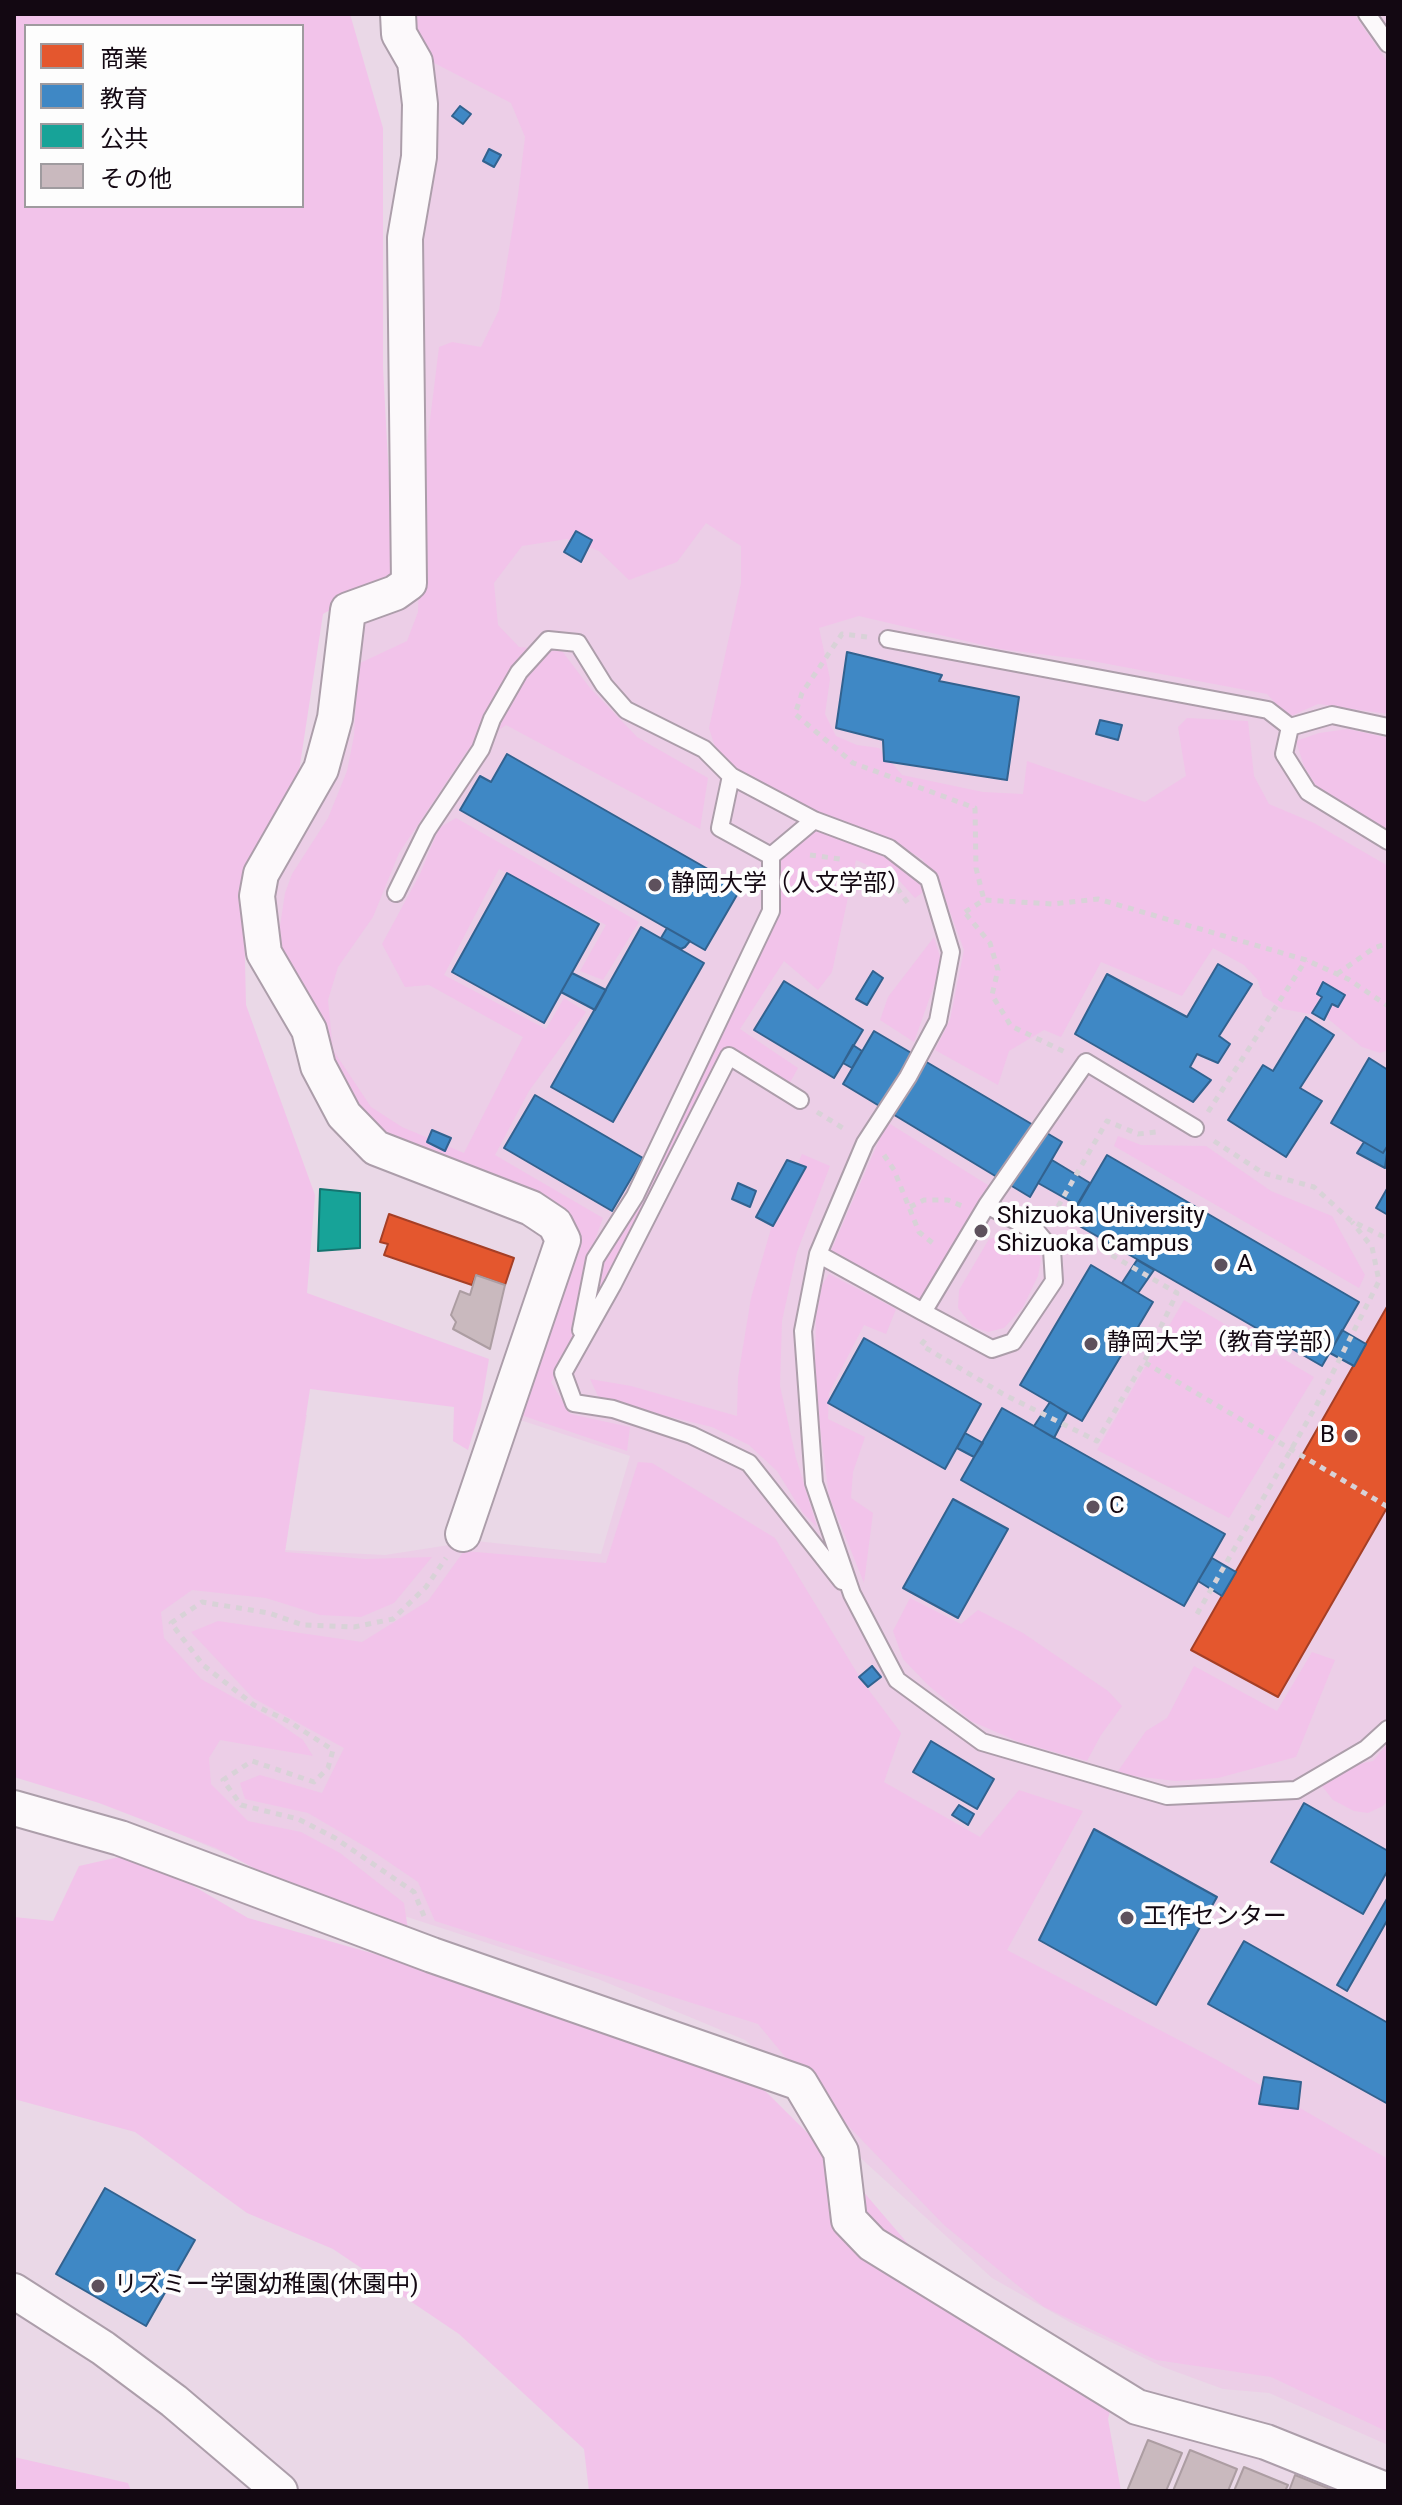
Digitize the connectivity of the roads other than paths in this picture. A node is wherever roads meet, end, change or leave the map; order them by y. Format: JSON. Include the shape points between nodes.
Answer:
{"nodes":[{"id":1,"x":398,"y":14,"type":"edge"},
{"id":2,"x":1367,"y":14,"type":"edge"},
{"id":3,"x":1388,"y":44,"type":"edge"},
{"id":4,"x":888,"y":639,"type":"road end"},
{"id":5,"x":1290,"y":727,"type":"junction"},
{"id":6,"x":1388,"y":727,"type":"edge"},
{"id":7,"x":731,"y":776,"type":"junction"},
{"id":8,"x":814,"y":820,"type":"junction"},
{"id":9,"x":1388,"y":841,"type":"edge"},
{"id":10,"x":771,"y":856,"type":"junction"},
{"id":11,"x":396,"y":893,"type":"dead end"},
{"id":12,"x":800,"y":1100,"type":"road end"},
{"id":13,"x":1195,"y":1128,"type":"road end"},
{"id":14,"x":983,"y":1211,"type":"junction"},
{"id":15,"x":818,"y":1254,"type":"junction"},
{"id":16,"x":930,"y":1315,"type":"junction"},
{"id":17,"x":575,"y":1353,"type":"junction"},
{"id":18,"x":463,"y":1534,"type":"road end"},
{"id":19,"x":852,"y":1594,"type":"junction"},
{"id":20,"x":1388,"y":1729,"type":"edge"},
{"id":21,"x":14,"y":1808,"type":"edge"},
{"id":22,"x":14,"y":2291,"type":"edge"},
{"id":23,"x":280,"y":2491,"type":"edge"},
{"id":24,"x":1388,"y":2491,"type":"edge"}],
"edges":[{"from":1,"to":18,"type":"street","via":[[399,34],[415,62],[420,104],[419,157],[405,238],[409,583],[348,610],[335,718],[321,769],[261,874],[257,896],[264,953],[309,1030],[318,1066],[344,1115],[376,1148],[531,1208],[555,1224],[563,1240]]},
{"from":2,"to":3,"type":"lane"},
{"from":4,"to":5,"type":"lane","via":[[1268,710]]},
{"from":5,"to":6,"type":"lane","via":[[1332,715]]},
{"from":5,"to":9,"type":"lane","via":[[1284,754],[1308,792]]},
{"from":7,"to":8,"type":"lane"},
{"from":7,"to":10,"type":"lane","via":[[720,828]]},
{"from":7,"to":11,"type":"lane","via":[[704,749],[626,710],[578,643],[548,640],[519,672],[481,749],[427,830]]},
{"from":8,"to":10,"type":"lane"},
{"from":8,"to":15,"type":"lane","via":[[889,848],[929,879],[951,952],[938,1021],[865,1143]]},
{"from":10,"to":17,"type":"lane","via":[[771,911],[635,1196],[595,1259]]},
{"from":12,"to":17,"type":"lane","via":[[729,1056]]},
{"from":13,"to":14,"type":"lane","via":[[1086,1062]]},
{"from":14,"to":16,"type":"lane"},
{"from":14,"to":16,"type":"lane","via":[[1038,1233],[1052,1250],[1054,1281],[1013,1342],[992,1349]]},
{"from":15,"to":16,"type":"lane"},
{"from":15,"to":19,"type":"lane","via":[[803,1331],[814,1483]]},
{"from":17,"to":19,"type":"lane","via":[[563,1373],[574,1403],[613,1409],[691,1435],[749,1463]]},
{"from":19,"to":20,"type":"lane","via":[[897,1680],[982,1742],[1167,1796],[1296,1790],[1366,1749]]},
{"from":21,"to":24,"type":"street","via":[[120,1838],[432,1955],[800,2083],[841,2152],[849,2220],[872,2244],[1137,2407],[1266,2442]]},
{"from":22,"to":23,"type":"street","via":[[174,2401]]}]}
